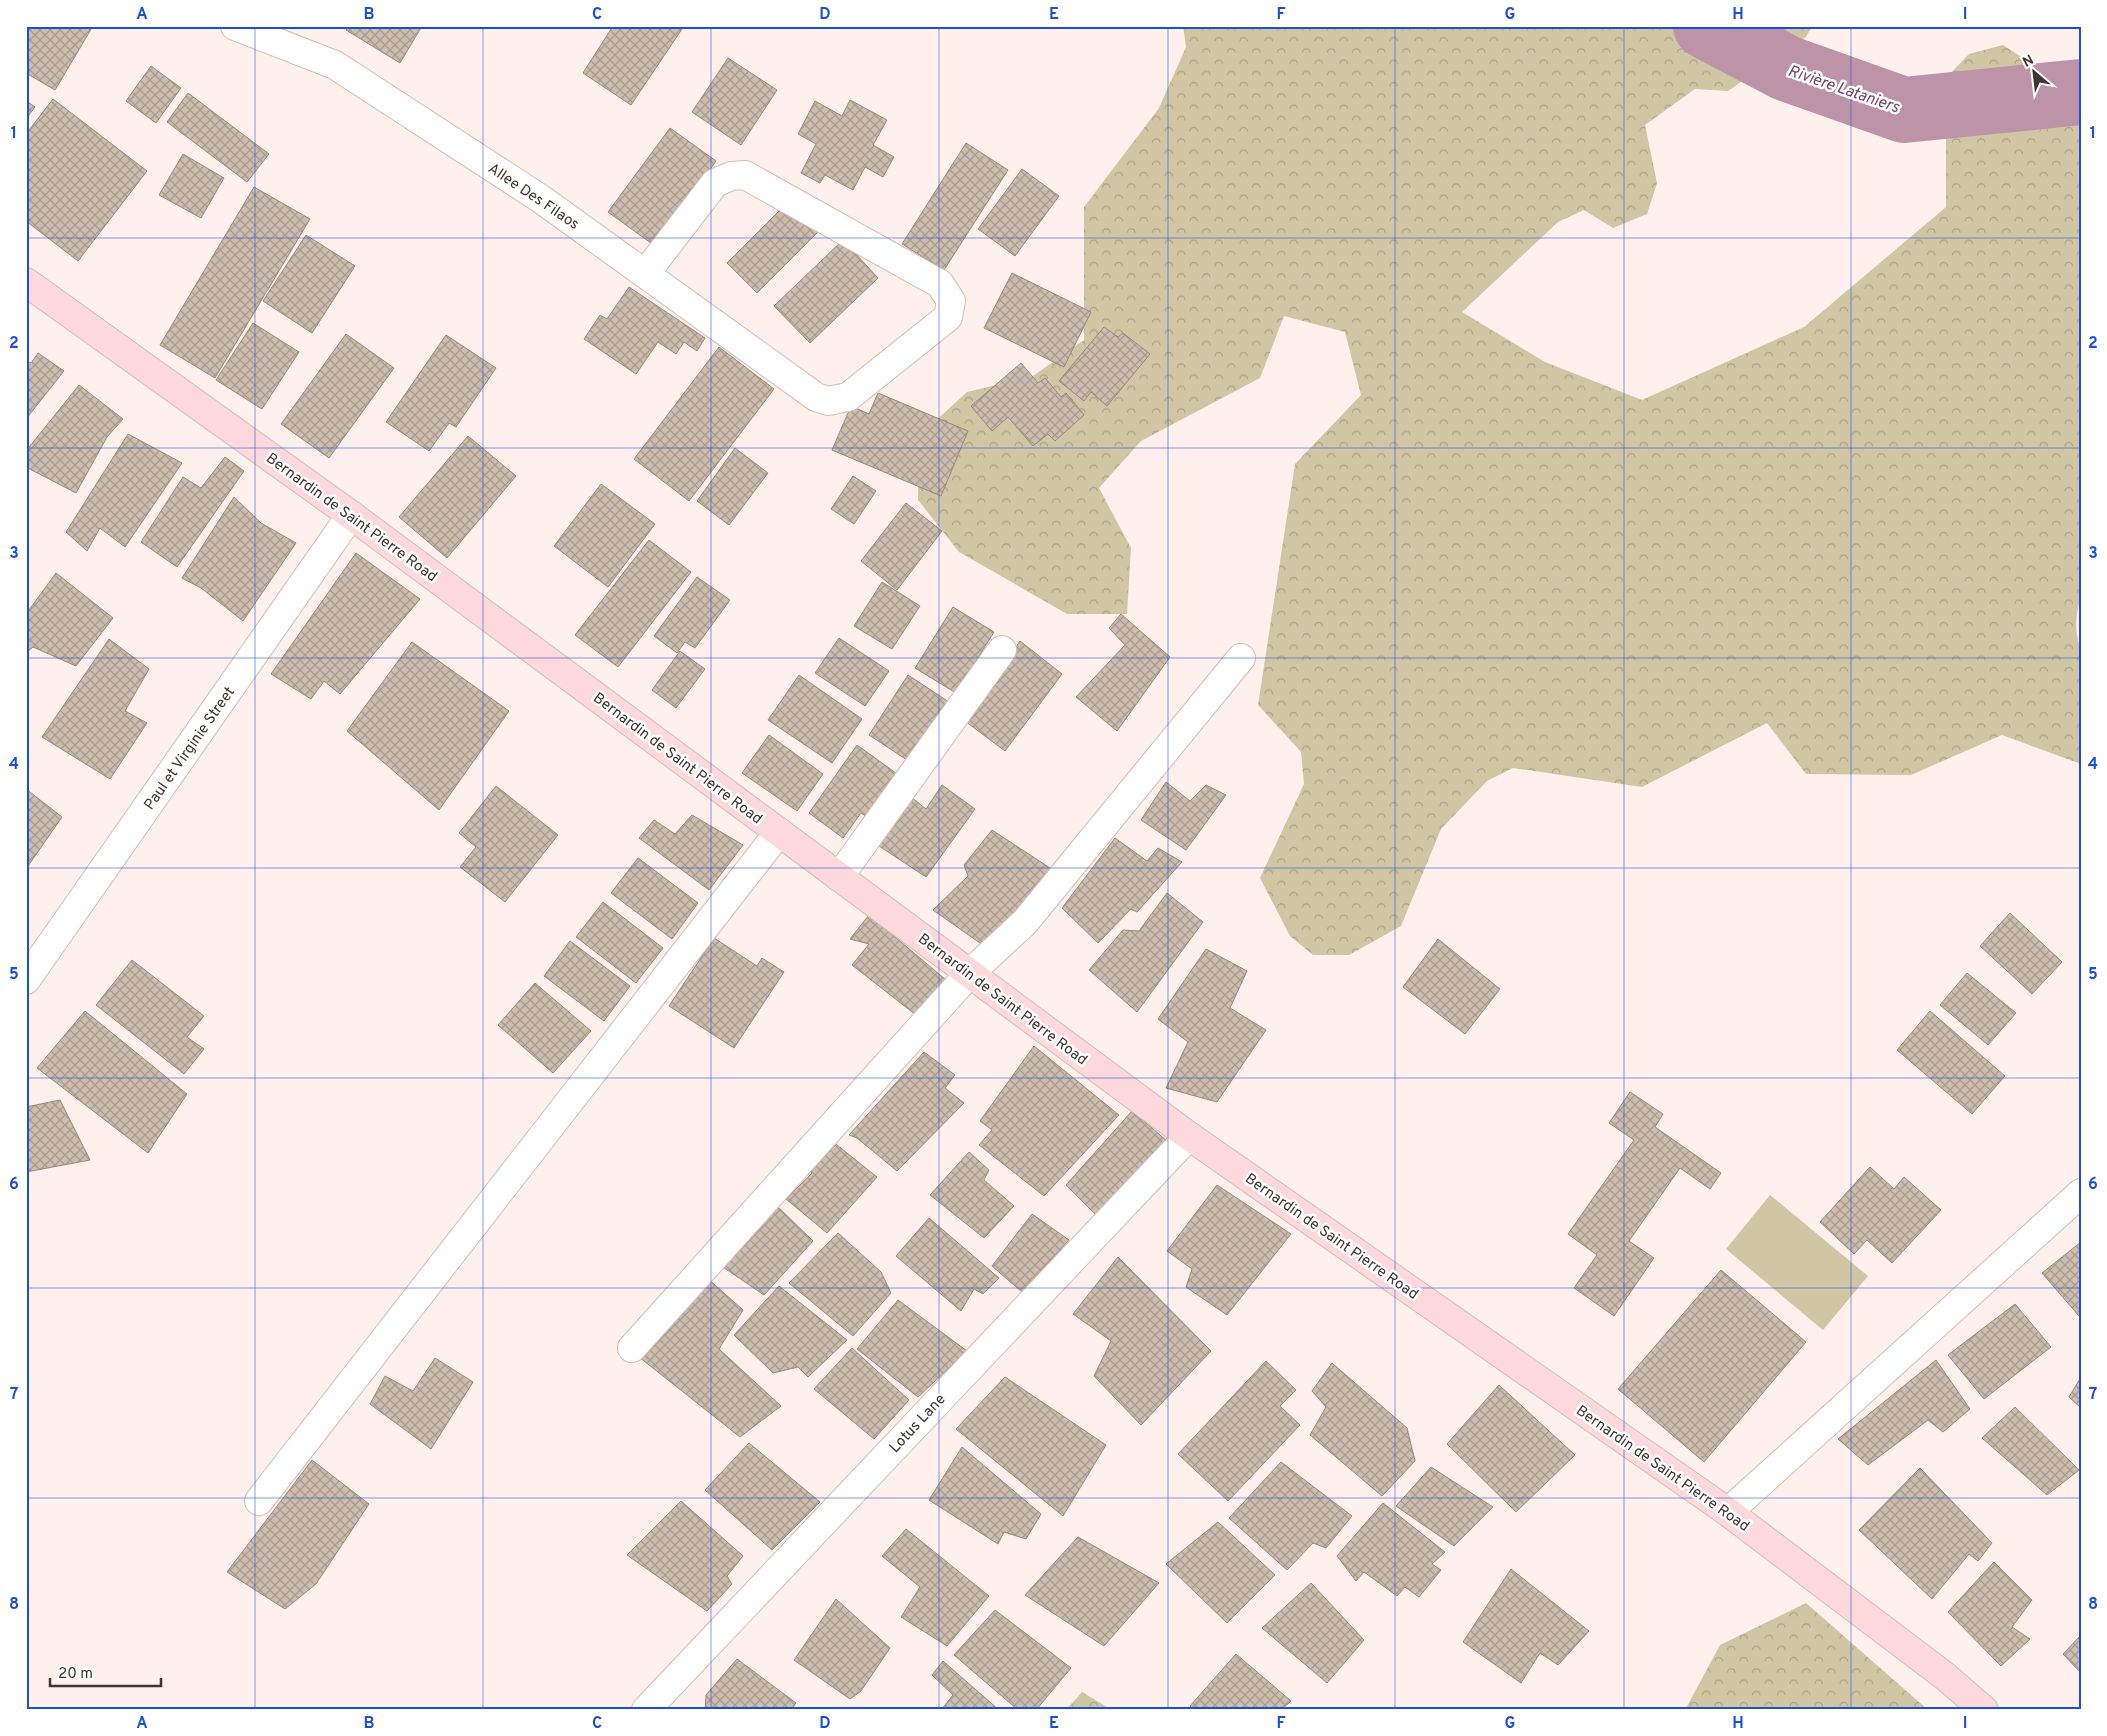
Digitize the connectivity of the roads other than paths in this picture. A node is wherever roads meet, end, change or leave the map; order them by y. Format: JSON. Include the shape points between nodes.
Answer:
{"nodes":[{"id":1,"x":235,"y":26,"type":"edge"},
{"id":2,"x":645,"y":274,"type":"junction"},
{"id":3,"x":26,"y":282,"type":"edge"},
{"id":4,"x":351,"y":515,"type":"junction"},
{"id":5,"x":1002,"y":650,"type":"dead end"},
{"id":6,"x":1240,"y":658,"type":"dead end"},
{"id":7,"x":778,"y":832,"type":"junction"},
{"id":8,"x":840,"y":877,"type":"junction"},
{"id":9,"x":969,"y":974,"type":"junction"},
{"id":10,"x":26,"y":980,"type":"edge"},
{"id":11,"x":1189,"y":1136,"type":"junction"},
{"id":12,"x":2081,"y":1192,"type":"edge"},
{"id":13,"x":632,"y":1348,"type":"dead end"},
{"id":14,"x":259,"y":1501,"type":"dead end"},
{"id":15,"x":1728,"y":1512,"type":"junction"},
{"id":16,"x":646,"y":1710,"type":"edge"},
{"id":17,"x":1984,"y":1710,"type":"edge"}],
"edges":[{"from":1,"to":2,"type":"street","name":"Allee Des Filaos","via":[[335,65],[541,199]]},
{"from":2,"to":2,"type":"street","name":"Allee Des Filaos","via":[[816,396],[828,401],[848,397],[948,317],[951,301],[940,284],[745,174],[715,183]]},
{"from":3,"to":4,"type":"main road","name":"Bernardin de Saint Pierre Road"},
{"from":4,"to":7,"type":"main road","name":"Bernardin de Saint Pierre Road"},
{"from":4,"to":10,"type":"street","name":"Paul et Virginie Street"},
{"from":5,"to":8,"type":"street"},
{"from":6,"to":9,"type":"street","via":[[1025,922]]},
{"from":7,"to":8,"type":"main road","name":"Bernardin de Saint Pierre Road"},
{"from":7,"to":14,"type":"street"},
{"from":8,"to":9,"type":"main road","name":"Bernardin de Saint Pierre Road"},
{"from":9,"to":11,"type":"main road","name":"Bernardin de Saint Pierre Road"},
{"from":9,"to":13,"type":"street"},
{"from":11,"to":15,"type":"main road","name":"Bernardin de Saint Pierre Road"},
{"from":11,"to":16,"type":"street","name":"Lotus Lane"},
{"from":12,"to":15,"type":"street"},
{"from":15,"to":17,"type":"main road","name":"Bernardin de Saint Pierre Road","via":[[1938,1671]]}]}
